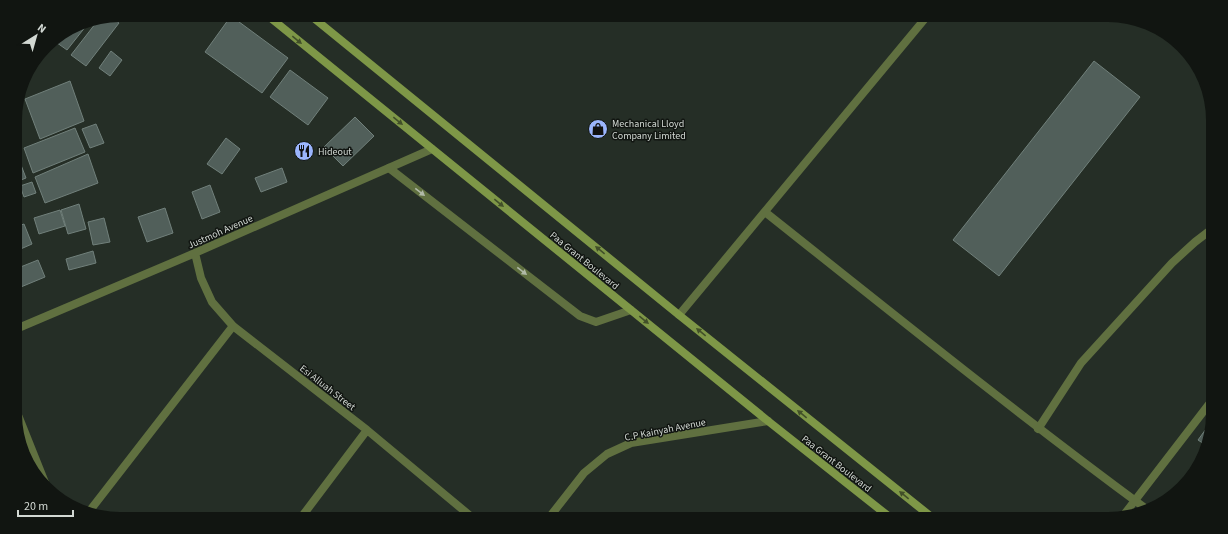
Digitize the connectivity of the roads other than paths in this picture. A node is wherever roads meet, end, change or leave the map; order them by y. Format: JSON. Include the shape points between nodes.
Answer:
{"nodes":[{"id":1,"x":276,"y":22,"type":"edge"},
{"id":2,"x":319,"y":22,"type":"edge"},
{"id":3,"x":922,"y":22,"type":"edge"},
{"id":4,"x":432,"y":148,"type":"junction"},
{"id":5,"x":389,"y":168,"type":"junction"},
{"id":6,"x":766,"y":212,"type":"junction"},
{"id":7,"x":1206,"y":233,"type":"edge"},
{"id":8,"x":195,"y":253,"type":"junction"},
{"id":9,"x":631,"y":310,"type":"junction"},
{"id":10,"x":680,"y":315,"type":"junction"},
{"id":11,"x":233,"y":326,"type":"junction"},
{"id":12,"x":22,"y":327,"type":"edge"},
{"id":13,"x":1206,"y":408,"type":"edge"},
{"id":14,"x":768,"y":421,"type":"junction"},
{"id":15,"x":23,"y":428,"type":"edge"},
{"id":16,"x":1038,"y":429,"type":"junction"},
{"id":17,"x":367,"y":430,"type":"junction"},
{"id":18,"x":41,"y":472,"type":"edge"},
{"id":19,"x":1135,"y":501,"type":"junction"},
{"id":20,"x":1142,"y":506,"type":"edge"},
{"id":21,"x":92,"y":508,"type":"edge"},
{"id":22,"x":1128,"y":510,"type":"edge"},
{"id":23,"x":305,"y":512,"type":"edge"},
{"id":24,"x":466,"y":512,"type":"edge"},
{"id":25,"x":553,"y":512,"type":"edge"},
{"id":26,"x":883,"y":512,"type":"edge"},
{"id":27,"x":925,"y":512,"type":"edge"}],
"edges":[{"from":1,"to":4,"type":"main road","name":"Paa Grant Boulevard","one_way":true},
{"from":10,"to":2,"type":"main road","name":"Paa Grant Boulevard","one_way":true},
{"from":3,"to":6,"type":"street"},
{"from":4,"to":5,"type":"street","name":"Justmoh Avenue"},
{"from":4,"to":9,"type":"main road","name":"Paa Grant Boulevard","one_way":true},
{"from":5,"to":8,"type":"street","name":"Justmoh Avenue"},
{"from":5,"to":9,"type":"street","one_way":true,"via":[[580,316],[596,322]]},
{"from":6,"to":10,"type":"street"},
{"from":6,"to":16,"type":"street"},
{"from":7,"to":16,"type":"street","via":[[1172,263],[1081,362]]},
{"from":8,"to":11,"type":"street","name":"Esi Alluah Street","via":[[200,278],[212,302]]},
{"from":8,"to":12,"type":"street","name":"Justmoh Avenue"},
{"from":9,"to":14,"type":"main road","name":"Paa Grant Boulevard","one_way":true},
{"from":27,"to":10,"type":"main road","name":"Paa Grant Boulevard","one_way":true},
{"from":11,"to":17,"type":"street","name":"Esi Alluah Street"},
{"from":11,"to":21,"type":"street"},
{"from":13,"to":19,"type":"street"},
{"from":14,"to":25,"type":"street","name":"C.P Kainyah Avenue","via":[[631,443],[607,454],[584,473]]},
{"from":14,"to":26,"type":"main road","name":"Paa Grant Boulevard"},
{"from":15,"to":18,"type":"street"},
{"from":16,"to":19,"type":"street"},
{"from":17,"to":23,"type":"street"},
{"from":17,"to":24,"type":"street","name":"Esi Alluah Street"},
{"from":19,"to":20,"type":"street"},
{"from":19,"to":22,"type":"street"}]}
